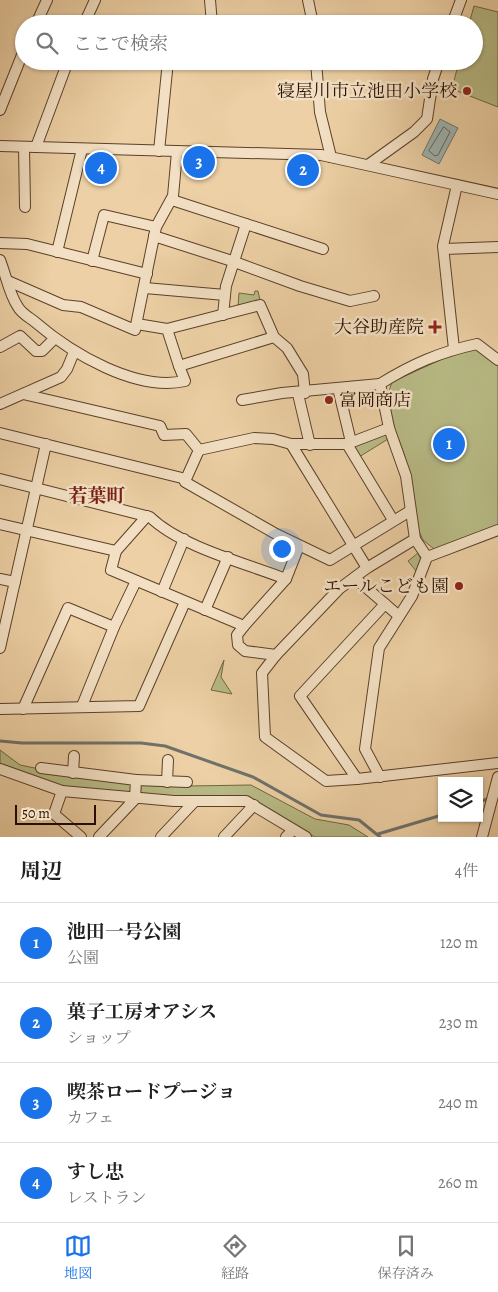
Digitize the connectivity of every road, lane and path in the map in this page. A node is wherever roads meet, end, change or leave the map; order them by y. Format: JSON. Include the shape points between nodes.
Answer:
{"nodes":[{"id":1,"x":47,"y":0,"type":"edge"},
{"id":2,"x":95,"y":0,"type":"edge"},
{"id":3,"x":210,"y":0,"type":"edge"},
{"id":4,"x":308,"y":0,"type":"edge"},
{"id":5,"x":461,"y":0,"type":"edge"},
{"id":6,"x":40,"y":15,"type":"edge"},
{"id":7,"x":88,"y":15,"type":"edge"},
{"id":8,"x":211,"y":15,"type":"edge"},
{"id":9,"x":311,"y":15,"type":"edge"},
{"id":10,"x":455,"y":15,"type":"edge"},
{"id":11,"x":16,"y":70,"type":"edge"},
{"id":12,"x":65,"y":70,"type":"edge"},
{"id":13,"x":167,"y":70,"type":"edge"},
{"id":14,"x":317,"y":70,"type":"edge"},
{"id":15,"x":436,"y":70,"type":"edge"},
{"id":16,"x":0,"y":110,"type":"edge"},
{"id":17,"x":0,"y":146,"type":"edge"},
{"id":18,"x":24,"y":146,"type":"junction"},
{"id":19,"x":36,"y":147,"type":"junction"},
{"id":20,"x":82,"y":149,"type":"junction"},
{"id":21,"x":159,"y":151,"type":"junction"},
{"id":22,"x":177,"y":152,"type":"junction"},
{"id":23,"x":331,"y":157,"type":"junction"},
{"id":24,"x":368,"y":165,"type":"junction"},
{"id":25,"x":458,"y":185,"type":"junction"},
{"id":26,"x":498,"y":194,"type":"edge"},
{"id":27,"x":172,"y":200,"type":"junction"},
{"id":28,"x":25,"y":207,"type":"dead end"},
{"id":29,"x":246,"y":224,"type":"junction"},
{"id":30,"x":155,"y":232,"type":"junction"},
{"id":31,"x":0,"y":243,"type":"edge"},
{"id":32,"x":498,"y":244,"type":"edge"},
{"id":33,"x":323,"y":249,"type":"dead end"},
{"id":34,"x":444,"y":249,"type":"junction"},
{"id":35,"x":56,"y":252,"type":"junction"},
{"id":36,"x":0,"y":260,"type":"edge"},
{"id":37,"x":92,"y":261,"type":"junction"},
{"id":38,"x":232,"y":261,"type":"junction"},
{"id":39,"x":147,"y":274,"type":"junction"},
{"id":40,"x":8,"y":281,"type":"junction"},
{"id":41,"x":145,"y":288,"type":"junction"},
{"id":42,"x":225,"y":295,"type":"junction"},
{"id":43,"x":374,"y":296,"type":"dead end"},
{"id":44,"x":223,"y":315,"type":"junction"},
{"id":45,"x":137,"y":324,"type":"junction"},
{"id":46,"x":167,"y":329,"type":"junction"},
{"id":47,"x":274,"y":337,"type":"junction"},
{"id":48,"x":54,"y":339,"type":"junction"},
{"id":49,"x":0,"y":346,"type":"edge"},
{"id":50,"x":454,"y":349,"type":"junction"},
{"id":51,"x":74,"y":352,"type":"junction"},
{"id":52,"x":498,"y":360,"type":"edge"},
{"id":53,"x":180,"y":366,"type":"junction"},
{"id":54,"x":380,"y":384,"type":"junction"},
{"id":55,"x":338,"y":388,"type":"junction"},
{"id":56,"x":302,"y":393,"type":"junction"},
{"id":57,"x":22,"y":394,"type":"junction"},
{"id":58,"x":242,"y":400,"type":"dead end"},
{"id":59,"x":0,"y":404,"type":"edge"},
{"id":60,"x":389,"y":428,"type":"junction"},
{"id":61,"x":0,"y":433,"type":"edge"},
{"id":62,"x":349,"y":443,"type":"junction"},
{"id":63,"x":46,"y":444,"type":"junction"},
{"id":64,"x":292,"y":444,"type":"junction"},
{"id":65,"x":310,"y":444,"type":"junction"},
{"id":66,"x":199,"y":450,"type":"junction"},
{"id":67,"x":0,"y":479,"type":"edge"},
{"id":68,"x":185,"y":482,"type":"dead end"},
{"id":69,"x":36,"y":488,"type":"junction"},
{"id":70,"x":410,"y":511,"type":"junction"},
{"id":71,"x":147,"y":516,"type":"junction"},
{"id":72,"x":393,"y":520,"type":"junction"},
{"id":73,"x":0,"y":524,"type":"edge"},
{"id":74,"x":26,"y":530,"type":"junction"},
{"id":75,"x":498,"y":530,"type":"edge"},
{"id":76,"x":184,"y":539,"type":"junction"},
{"id":77,"x":415,"y":539,"type":"junction"},
{"id":78,"x":353,"y":544,"type":"junction"},
{"id":79,"x":299,"y":546,"type":"junction"},
{"id":80,"x":116,"y":551,"type":"junction"},
{"id":81,"x":228,"y":557,"type":"junction"},
{"id":82,"x":427,"y":557,"type":"junction"},
{"id":83,"x":367,"y":568,"type":"junction"},
{"id":84,"x":286,"y":578,"type":"junction"},
{"id":85,"x":356,"y":578,"type":"junction"},
{"id":86,"x":0,"y":579,"type":"edge"},
{"id":87,"x":136,"y":581,"type":"junction"},
{"id":88,"x":15,"y":582,"type":"junction"},
{"id":89,"x":162,"y":592,"type":"junction"},
{"id":90,"x":185,"y":602,"type":"junction"},
{"id":91,"x":385,"y":604,"type":"junction"},
{"id":92,"x":205,"y":610,"type":"junction"},
{"id":93,"x":399,"y":616,"type":"junction"},
{"id":94,"x":244,"y":626,"type":"junction"},
{"id":95,"x":114,"y":627,"type":"junction"},
{"id":96,"x":0,"y":648,"type":"edge"},
{"id":97,"x":276,"y":655,"type":"junction"},
{"id":98,"x":82,"y":706,"type":"junction"},
{"id":99,"x":0,"y":709,"type":"edge"},
{"id":100,"x":23,"y":709,"type":"junction"},
{"id":101,"x":74,"y":756,"type":"dead end"},
{"id":102,"x":168,"y":760,"type":"dead end"},
{"id":103,"x":498,"y":763,"type":"edge"},
{"id":104,"x":41,"y":768,"type":"dead end"},
{"id":105,"x":0,"y":769,"type":"edge"},
{"id":106,"x":73,"y":773,"type":"junction"},
{"id":107,"x":380,"y":777,"type":"junction"},
{"id":108,"x":357,"y":779,"type":"junction"},
{"id":109,"x":136,"y":780,"type":"junction"},
{"id":110,"x":167,"y":782,"type":"junction"},
{"id":111,"x":187,"y":782,"type":"dead end"},
{"id":112,"x":496,"y":782,"type":"edge"},
{"id":113,"x":62,"y":791,"type":"junction"},
{"id":114,"x":136,"y":799,"type":"junction"},
{"id":115,"x":194,"y":802,"type":"junction"},
{"id":116,"x":254,"y":805,"type":"junction"},
{"id":117,"x":493,"y":810,"type":"edge"},
{"id":118,"x":290,"y":833,"type":"edge"},
{"id":119,"x":81,"y":837,"type":"edge"},
{"id":120,"x":99,"y":837,"type":"edge"},
{"id":121,"x":161,"y":837,"type":"edge"},
{"id":122,"x":224,"y":837,"type":"edge"},
{"id":123,"x":306,"y":837,"type":"edge"},
{"id":124,"x":482,"y":837,"type":"edge"}],
"edges":[{"from":1,"to":6,"type":"street"},
{"from":2,"to":7,"type":"street"},
{"from":3,"to":8,"type":"street"},
{"from":4,"to":9,"type":"street"},
{"from":5,"to":10,"type":"street"},
{"from":11,"to":16,"type":"street"},
{"from":12,"to":19,"type":"street"},
{"from":13,"to":21,"type":"street"},
{"from":14,"to":23,"type":"street","via":[[320,112]]},
{"from":15,"to":24,"type":"street","via":[[427,119]]},
{"from":17,"to":18,"type":"street"},
{"from":18,"to":19,"type":"street"},
{"from":18,"to":28,"type":"street"},
{"from":19,"to":20,"type":"street"},
{"from":20,"to":21,"type":"street"},
{"from":20,"to":35,"type":"street"},
{"from":21,"to":22,"type":"street"},
{"from":22,"to":23,"type":"street"},
{"from":22,"to":27,"type":"street"},
{"from":23,"to":24,"type":"street"},
{"from":24,"to":25,"type":"street"},
{"from":25,"to":26,"type":"street"},
{"from":25,"to":34,"type":"street"},
{"from":27,"to":29,"type":"street"},
{"from":27,"to":30,"type":"street"},
{"from":29,"to":33,"type":"street"},
{"from":29,"to":38,"type":"street"},
{"from":30,"to":37,"type":"street","via":[[104,215]]},
{"from":30,"to":38,"type":"street"},
{"from":30,"to":39,"type":"street"},
{"from":31,"to":35,"type":"street","via":[[27,244]]},
{"from":32,"to":34,"type":"street"},
{"from":34,"to":50,"type":"street"},
{"from":35,"to":37,"type":"street"},
{"from":36,"to":40,"type":"street"},
{"from":37,"to":39,"type":"street"},
{"from":38,"to":42,"type":"street"},
{"from":38,"to":43,"type":"street","via":[[350,301]]},
{"from":39,"to":41,"type":"street"},
{"from":40,"to":45,"type":"street","via":[[63,305],[81,307],[135,330]]},
{"from":40,"to":48,"type":"street","via":[[18,308]]},
{"from":41,"to":42,"type":"street"},
{"from":41,"to":45,"type":"street"},
{"from":42,"to":44,"type":"street"},
{"from":44,"to":46,"type":"street"},
{"from":44,"to":47,"type":"street","via":[[260,305]]},
{"from":45,"to":46,"type":"street"},
{"from":46,"to":53,"type":"street"},
{"from":47,"to":53,"type":"street"},
{"from":47,"to":56,"type":"street","via":[[287,348],[302,374]]},
{"from":48,"to":49,"type":"street","via":[[42,351],[36,351],[20,336]]},
{"from":48,"to":51,"type":"street"},
{"from":50,"to":52,"type":"street","via":[[477,344]]},
{"from":50,"to":54,"type":"street"},
{"from":51,"to":53,"type":"street","via":[[128,376],[172,384],[184,381]]},
{"from":51,"to":57,"type":"street","via":[[61,378]]},
{"from":54,"to":55,"type":"street"},
{"from":54,"to":60,"type":"street"},
{"from":55,"to":56,"type":"street"},
{"from":55,"to":62,"type":"street"},
{"from":56,"to":58,"type":"street"},
{"from":56,"to":65,"type":"street"},
{"from":57,"to":59,"type":"street"},
{"from":57,"to":66,"type":"street","via":[[160,426],[164,434],[186,434]]},
{"from":60,"to":62,"type":"street"},
{"from":60,"to":70,"type":"street","via":[[406,476]]},
{"from":61,"to":63,"type":"street"},
{"from":62,"to":65,"type":"street"},
{"from":62,"to":72,"type":"street"},
{"from":63,"to":66,"type":"street","via":[[186,478]]},
{"from":63,"to":69,"type":"street"},
{"from":64,"to":65,"type":"street"},
{"from":64,"to":66,"type":"street","via":[[254,438]]},
{"from":64,"to":78,"type":"street"},
{"from":67,"to":69,"type":"street"},
{"from":68,"to":79,"type":"street"},
{"from":69,"to":71,"type":"street"},
{"from":69,"to":74,"type":"street"},
{"from":70,"to":72,"type":"street"},
{"from":70,"to":77,"type":"street"},
{"from":71,"to":76,"type":"street"},
{"from":71,"to":80,"type":"street"},
{"from":72,"to":78,"type":"street"},
{"from":73,"to":74,"type":"street"},
{"from":74,"to":80,"type":"street"},
{"from":74,"to":88,"type":"street"},
{"from":75,"to":82,"type":"street"},
{"from":76,"to":81,"type":"street"},
{"from":76,"to":89,"type":"street"},
{"from":77,"to":82,"type":"street"},
{"from":77,"to":83,"type":"street"},
{"from":78,"to":79,"type":"street","via":[[330,560]]},
{"from":78,"to":83,"type":"street"},
{"from":79,"to":84,"type":"street"},
{"from":80,"to":87,"type":"street","via":[[111,570]]},
{"from":81,"to":84,"type":"street"},
{"from":81,"to":92,"type":"street"},
{"from":82,"to":93,"type":"street","via":[[412,596]]},
{"from":83,"to":85,"type":"street"},
{"from":84,"to":94,"type":"street"},
{"from":85,"to":91,"type":"street"},
{"from":85,"to":97,"type":"street","via":[[326,602]]},
{"from":86,"to":88,"type":"street"},
{"from":87,"to":89,"type":"street"},
{"from":87,"to":95,"type":"street"},
{"from":88,"to":96,"type":"street"},
{"from":89,"to":90,"type":"street"},
{"from":90,"to":92,"type":"street"},
{"from":90,"to":98,"type":"street","via":[[139,706]]},
{"from":91,"to":93,"type":"street"},
{"from":91,"to":108,"type":"street","via":[[300,696]]},
{"from":92,"to":94,"type":"street"},
{"from":93,"to":107,"type":"street","via":[[379,648],[365,749]]},
{"from":94,"to":97,"type":"street","via":[[237,635],[238,645],[245,651]]},
{"from":95,"to":98,"type":"street"},
{"from":95,"to":100,"type":"street","via":[[68,608]]},
{"from":97,"to":108,"type":"street","via":[[262,673],[265,737],[326,781]]},
{"from":98,"to":100,"type":"street"},
{"from":99,"to":100,"type":"street"},
{"from":101,"to":106,"type":"street"},
{"from":102,"to":110,"type":"street"},
{"from":103,"to":107,"type":"street"},
{"from":104,"to":106,"type":"street"},
{"from":105,"to":113,"type":"street"},
{"from":106,"to":109,"type":"street"},
{"from":107,"to":108,"type":"street"},
{"from":109,"to":110,"type":"street"},
{"from":109,"to":114,"type":"street"},
{"from":110,"to":111,"type":"street"},
{"from":112,"to":117,"type":"street"},
{"from":113,"to":114,"type":"street"},
{"from":113,"to":119,"type":"street","via":[[54,814]]},
{"from":114,"to":115,"type":"street"},
{"from":114,"to":120,"type":"street"},
{"from":115,"to":116,"type":"street","via":[[246,801]]},
{"from":115,"to":121,"type":"street"},
{"from":116,"to":118,"type":"street"},
{"from":116,"to":122,"type":"street"},
{"from":117,"to":124,"type":"street"},
{"from":118,"to":123,"type":"street"}]}
